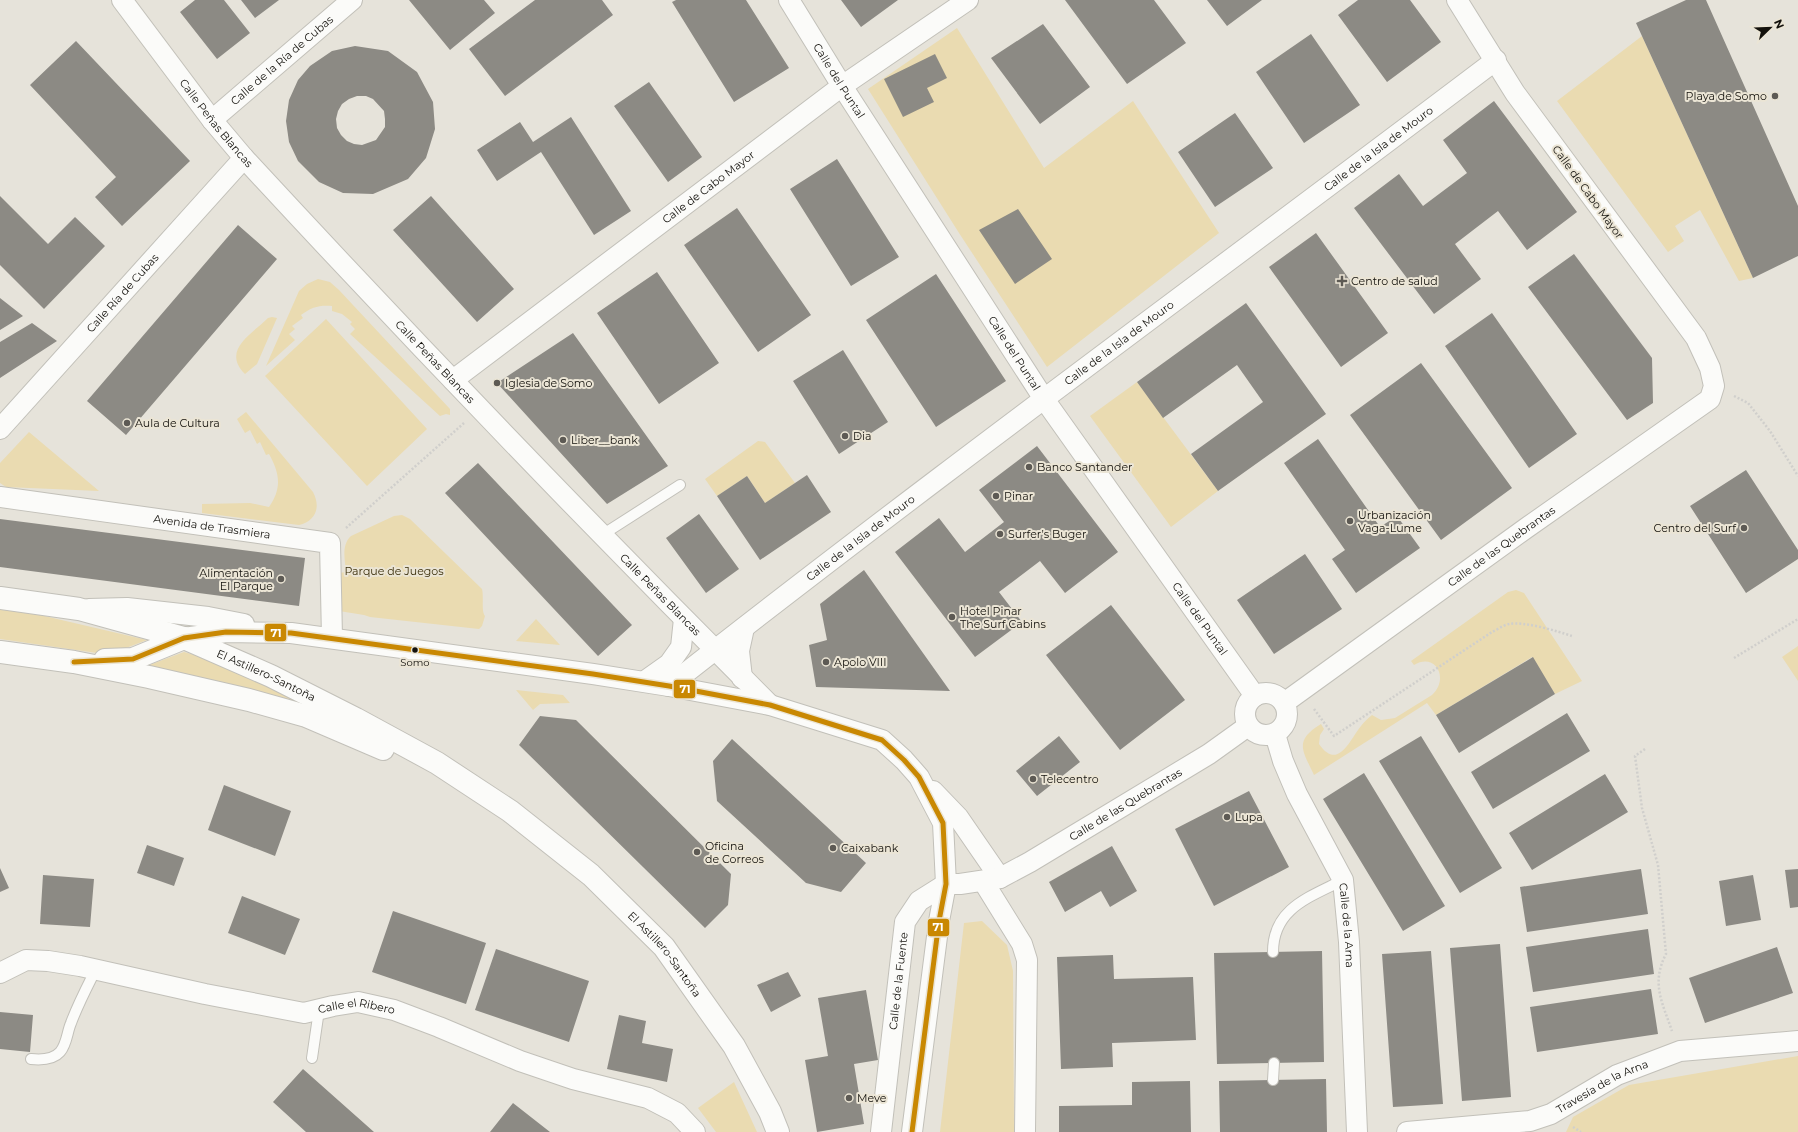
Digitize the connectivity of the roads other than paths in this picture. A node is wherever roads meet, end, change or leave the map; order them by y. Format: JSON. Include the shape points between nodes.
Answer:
{"nodes":[{"id":1,"x":122,"y":0,"type":"edge"},
{"id":2,"x":352,"y":0,"type":"edge"},
{"id":3,"x":790,"y":0,"type":"edge"},
{"id":4,"x":968,"y":0,"type":"edge"},
{"id":5,"x":1457,"y":0,"type":"edge"},
{"id":6,"x":1496,"y":60,"type":"junction"},
{"id":7,"x":842,"y":86,"type":"junction"},
{"id":8,"x":212,"y":120,"type":"junction"},
{"id":9,"x":244,"y":158,"type":"junction"},
{"id":10,"x":453,"y":380,"type":"junction"},
{"id":11,"x":1714,"y":386,"type":"joint"},
{"id":12,"x":1044,"y":399,"type":"junction"},
{"id":13,"x":0,"y":429,"type":"edge"},
{"id":14,"x":680,"y":485,"type":"dead end"},
{"id":15,"x":0,"y":497,"type":"edge"},
{"id":16,"x":602,"y":535,"type":"junction"},
{"id":17,"x":0,"y":598,"type":"edge"},
{"id":18,"x":79,"y":609,"type":"junction"},
{"id":19,"x":684,"y":619,"type":"junction"},
{"id":20,"x":744,"y":628,"type":"junction"},
{"id":21,"x":291,"y":633,"type":"junction"},
{"id":22,"x":184,"y":638,"type":"junction"},
{"id":23,"x":332,"y":638,"type":"junction"},
{"id":24,"x":715,"y":650,"type":"junction"},
{"id":25,"x":0,"y":652,"type":"edge"},
{"id":26,"x":74,"y":662,"type":"junction"},
{"id":27,"x":742,"y":678,"type":"junction"},
{"id":28,"x":645,"y":681,"type":"junction"},
{"id":29,"x":669,"y":686,"type":"junction"},
{"id":30,"x":1255,"y":696,"type":"junction"},
{"id":31,"x":1284,"y":703,"type":"junction"},
{"id":32,"x":770,"y":706,"type":"junction"},
{"id":33,"x":1248,"y":726,"type":"junction"},
{"id":34,"x":1275,"y":734,"type":"junction"},
{"id":35,"x":919,"y":777,"type":"junction"},
{"id":36,"x":510,"y":811,"type":"junction"},
{"id":37,"x":992,"y":880,"type":"junction"},
{"id":38,"x":1343,"y":880,"type":"junction"},
{"id":39,"x":946,"y":884,"type":"junction"},
{"id":40,"x":1273,"y":952,"type":"dead end"},
{"id":41,"x":96,"y":969,"type":"junction"},
{"id":42,"x":0,"y":973,"type":"edge"},
{"id":43,"x":319,"y":1010,"type":"junction"},
{"id":44,"x":1798,"y":1041,"type":"edge"},
{"id":45,"x":312,"y":1058,"type":"dead end"},
{"id":46,"x":31,"y":1060,"type":"dead end"},
{"id":47,"x":1274,"y":1063,"type":"dead end"},
{"id":48,"x":1273,"y":1080,"type":"dead end"},
{"id":49,"x":1529,"y":1126,"type":"edge"},
{"id":50,"x":695,"y":1132,"type":"edge"},
{"id":51,"x":778,"y":1132,"type":"edge"},
{"id":52,"x":881,"y":1132,"type":"edge"},
{"id":53,"x":912,"y":1132,"type":"edge"},
{"id":54,"x":1025,"y":1132,"type":"edge"},
{"id":55,"x":1358,"y":1132,"type":"edge"},
{"id":56,"x":1407,"y":1132,"type":"edge"}],
"edges":[{"from":1,"to":8,"type":"street","name":"Calle Peñas Blancas"},
{"from":2,"to":8,"type":"street","name":"Calle de la Ría de Cubas"},
{"from":3,"to":7,"type":"street","name":"Calle del Puntal"},
{"from":4,"to":7,"type":"street","name":"Calle de Cabo Mayor"},
{"from":5,"to":6,"type":"street","name":"Calle de Cabo Mayor"},
{"from":6,"to":11,"type":"street","name":"Calle de Cabo Mayor","via":[[1515,93],[1696,338],[1710,368]]},
{"from":6,"to":12,"type":"street","name":"Calle de la Isla de Mouro"},
{"from":7,"to":10,"type":"street","name":"Calle de Cabo Mayor"},
{"from":7,"to":12,"type":"street","name":"Calle del Puntal"},
{"from":8,"to":9,"type":"street","name":"Calle Peñas Blancas"},
{"from":9,"to":10,"type":"street","name":"Calle Peñas Blancas"},
{"from":9,"to":13,"type":"street","name":"Calle Ría de Cubas"},
{"from":10,"to":16,"type":"street","name":"Calle Peñas Blancas"},
{"from":11,"to":31,"type":"street","name":"Calle de las Quebrantas","via":[[1710,399],[1524,529]]},
{"from":12,"to":20,"type":"street","name":"Calle de la Isla de Mouro"},
{"from":12,"to":30,"type":"street","name":"Calle del Puntal"},
{"from":14,"to":16,"type":"lane"},
{"from":15,"to":23,"type":"street","name":"Avenida de Trasmiera","via":[[330,543]]},
{"from":16,"to":19,"type":"street","name":"Calle Peñas Blancas"},
{"from":17,"to":18,"type":"main road","name":"El Astillero-Santoña"},
{"from":18,"to":21,"type":"street","via":[[127,608],[208,617]]},
{"from":18,"to":22,"type":"main road","name":"El Astillero-Santoña"},
{"from":19,"to":24,"type":"street","name":"Calle Peñas Blancas"},
{"from":19,"to":28,"type":"street","via":[[681,647],[669,664]]},
{"from":20,"to":24,"type":"street","name":"Calle de la Isla de Mouro"},
{"from":20,"to":27,"type":"street","via":[[739,651]]},
{"from":21,"to":22,"type":"street","via":[[226,632]]},
{"from":21,"to":23,"type":"street"},
{"from":22,"to":26,"type":"main road","via":[[133,659]]},
{"from":22,"to":36,"type":"main road","name":"El Astillero-Santoña","via":[[271,676],[363,723],[437,763]]},
{"from":23,"to":28,"type":"street"},
{"from":24,"to":27,"type":"street","name":"Calle Peñas Blancas"},
{"from":24,"to":29,"type":"street","name":"Calle de la Isla de Mouro"},
{"from":25,"to":26,"type":"main road","name":"El Astillero-Santoña"},
{"from":26,"to":36,"type":"main road","name":"El Astillero-Santoña","via":[[157,678],[306,716],[428,769]]},
{"from":27,"to":32,"type":"street","name":"Calle Peñas Blancas"},
{"from":28,"to":29,"type":"street"},
{"from":29,"to":32,"type":"street"},
{"from":30,"to":31,"type":"street","via":[[1268,693],[1280,698]]},
{"from":30,"to":33,"type":"street","via":[[1246,706],[1244,713]]},
{"from":31,"to":34,"type":"street","via":[[1287,710],[1285,724]]},
{"from":32,"to":35,"type":"street","via":[[882,740]]},
{"from":33,"to":34,"type":"street","via":[[1257,734]]},
{"from":33,"to":37,"type":"street","name":"Calle de las Quebrantas","via":[[1209,754],[1030,862]]},
{"from":34,"to":38,"type":"street","name":"Calle de la Arna","via":[[1297,794]]},
{"from":35,"to":37,"type":"street","via":[[958,817]]},
{"from":35,"to":39,"type":"street","via":[[942,823]]},
{"from":36,"to":51,"type":"main road","name":"El Astillero-Santoña","via":[[591,875],[664,948],[734,1046]]},
{"from":37,"to":39,"type":"street","name":"Calle de las Quebrantas"},
{"from":37,"to":54,"type":"street","via":[[1027,960]]},
{"from":38,"to":40,"type":"lane","via":[[1292,907],[1281,919],[1273,940]]},
{"from":38,"to":55,"type":"street","name":"Calle de la Arna","via":[[1349,942]]},
{"from":39,"to":52,"type":"street","name":"Calle de la Fuente","via":[[919,901],[905,922]]},
{"from":39,"to":53,"type":"street"},
{"from":41,"to":42,"type":"street","name":"Calle el Ribero","via":[[26,960]]},
{"from":41,"to":43,"type":"street","name":"Calle el Ribero","via":[[304,1013]]},
{"from":41,"to":46,"type":"lane","via":[[80,1000],[60,1052],[52,1058]]},
{"from":43,"to":45,"type":"lane"},
{"from":43,"to":50,"type":"street","name":"Calle el Ribero","via":[[358,1002],[394,1010],[573,1080],[648,1098],[677,1113]]},
{"from":44,"to":49,"type":"street","name":"Travesía de la Arna","via":[[1680,1051],[1617,1075]]},
{"from":47,"to":48,"type":"lane"},
{"from":49,"to":56,"type":"street","name":"Travesía de la Arna"}]}
